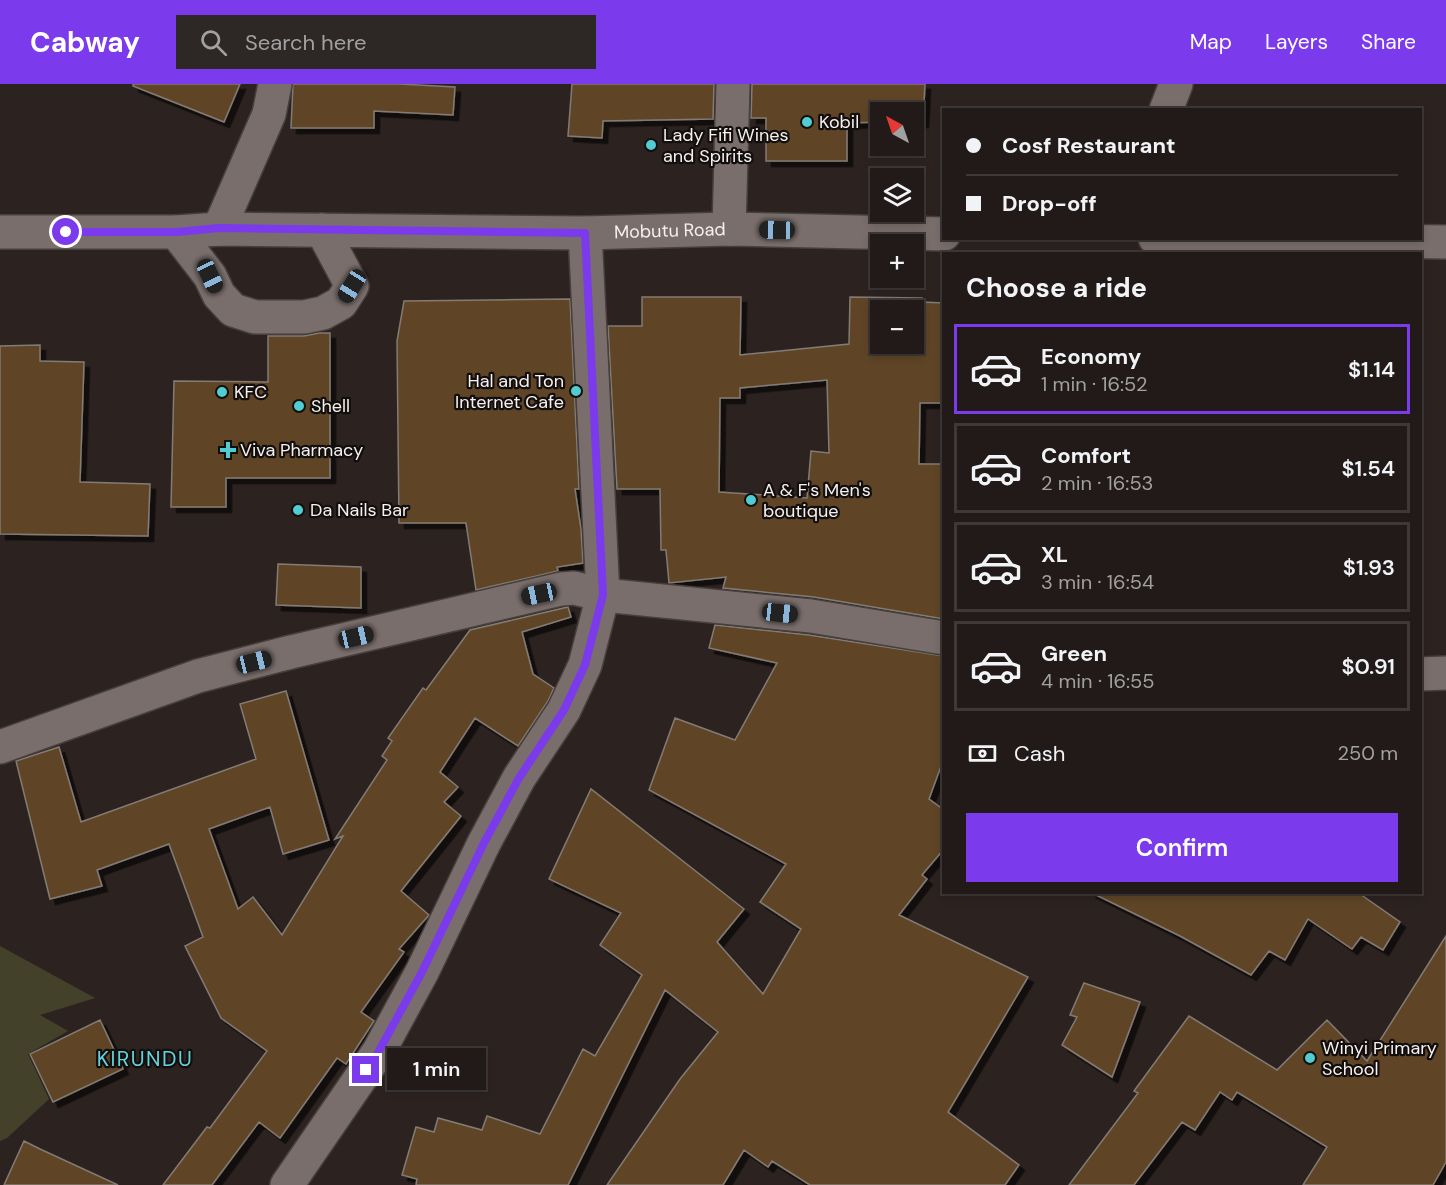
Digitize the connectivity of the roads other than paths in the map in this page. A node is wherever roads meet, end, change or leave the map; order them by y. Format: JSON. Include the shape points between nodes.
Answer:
{"nodes":[{"id":1,"x":275,"y":84,"type":"edge"},
{"id":2,"x":733,"y":84,"type":"edge"},
{"id":3,"x":1176,"y":84,"type":"edge"},
{"id":4,"x":1167,"y":108,"type":"edge"},
{"id":5,"x":219,"y":228,"type":"junction"},
{"id":6,"x":729,"y":229,"type":"junction"},
{"id":7,"x":322,"y":230,"type":"junction"},
{"id":8,"x":0,"y":232,"type":"edge"},
{"id":9,"x":177,"y":232,"type":"junction"},
{"id":10,"x":585,"y":233,"type":"junction"},
{"id":11,"x":942,"y":234,"type":"edge"},
{"id":12,"x":1300,"y":240,"type":"edge"},
{"id":13,"x":1446,"y":242,"type":"edge"},
{"id":14,"x":603,"y":595,"type":"junction"},
{"id":15,"x":942,"y":638,"type":"edge"},
{"id":16,"x":1446,"y":673,"type":"edge"},
{"id":17,"x":1422,"y":674,"type":"edge"},
{"id":18,"x":0,"y":747,"type":"edge"},
{"id":19,"x":287,"y":1185,"type":"edge"}],
"edges":[{"from":1,"to":5,"type":"street","via":[[269,114]]},
{"from":2,"to":6,"type":"street"},
{"from":3,"to":4,"type":"street"},
{"from":5,"to":7,"type":"street","name":"Mobutu Road"},
{"from":5,"to":9,"type":"street","name":"Mobutu Road"},
{"from":6,"to":10,"type":"street","name":"Mobutu Road"},
{"from":6,"to":11,"type":"street","name":"Mobutu Road"},
{"from":7,"to":9,"type":"street","via":[[352,286],[341,303],[304,317],[255,317],[233,310]]},
{"from":7,"to":10,"type":"street","name":"Mobutu Road"},
{"from":8,"to":9,"type":"street","name":"Mobutu Road"},
{"from":10,"to":14,"type":"street"},
{"from":12,"to":13,"type":"street"},
{"from":14,"to":15,"type":"street","via":[[811,616]]},
{"from":14,"to":18,"type":"street","via":[[561,589],[281,654],[198,676]]},
{"from":14,"to":19,"type":"street","via":[[585,665],[564,710],[519,778],[379,1051]]},
{"from":16,"to":17,"type":"street"}]}
